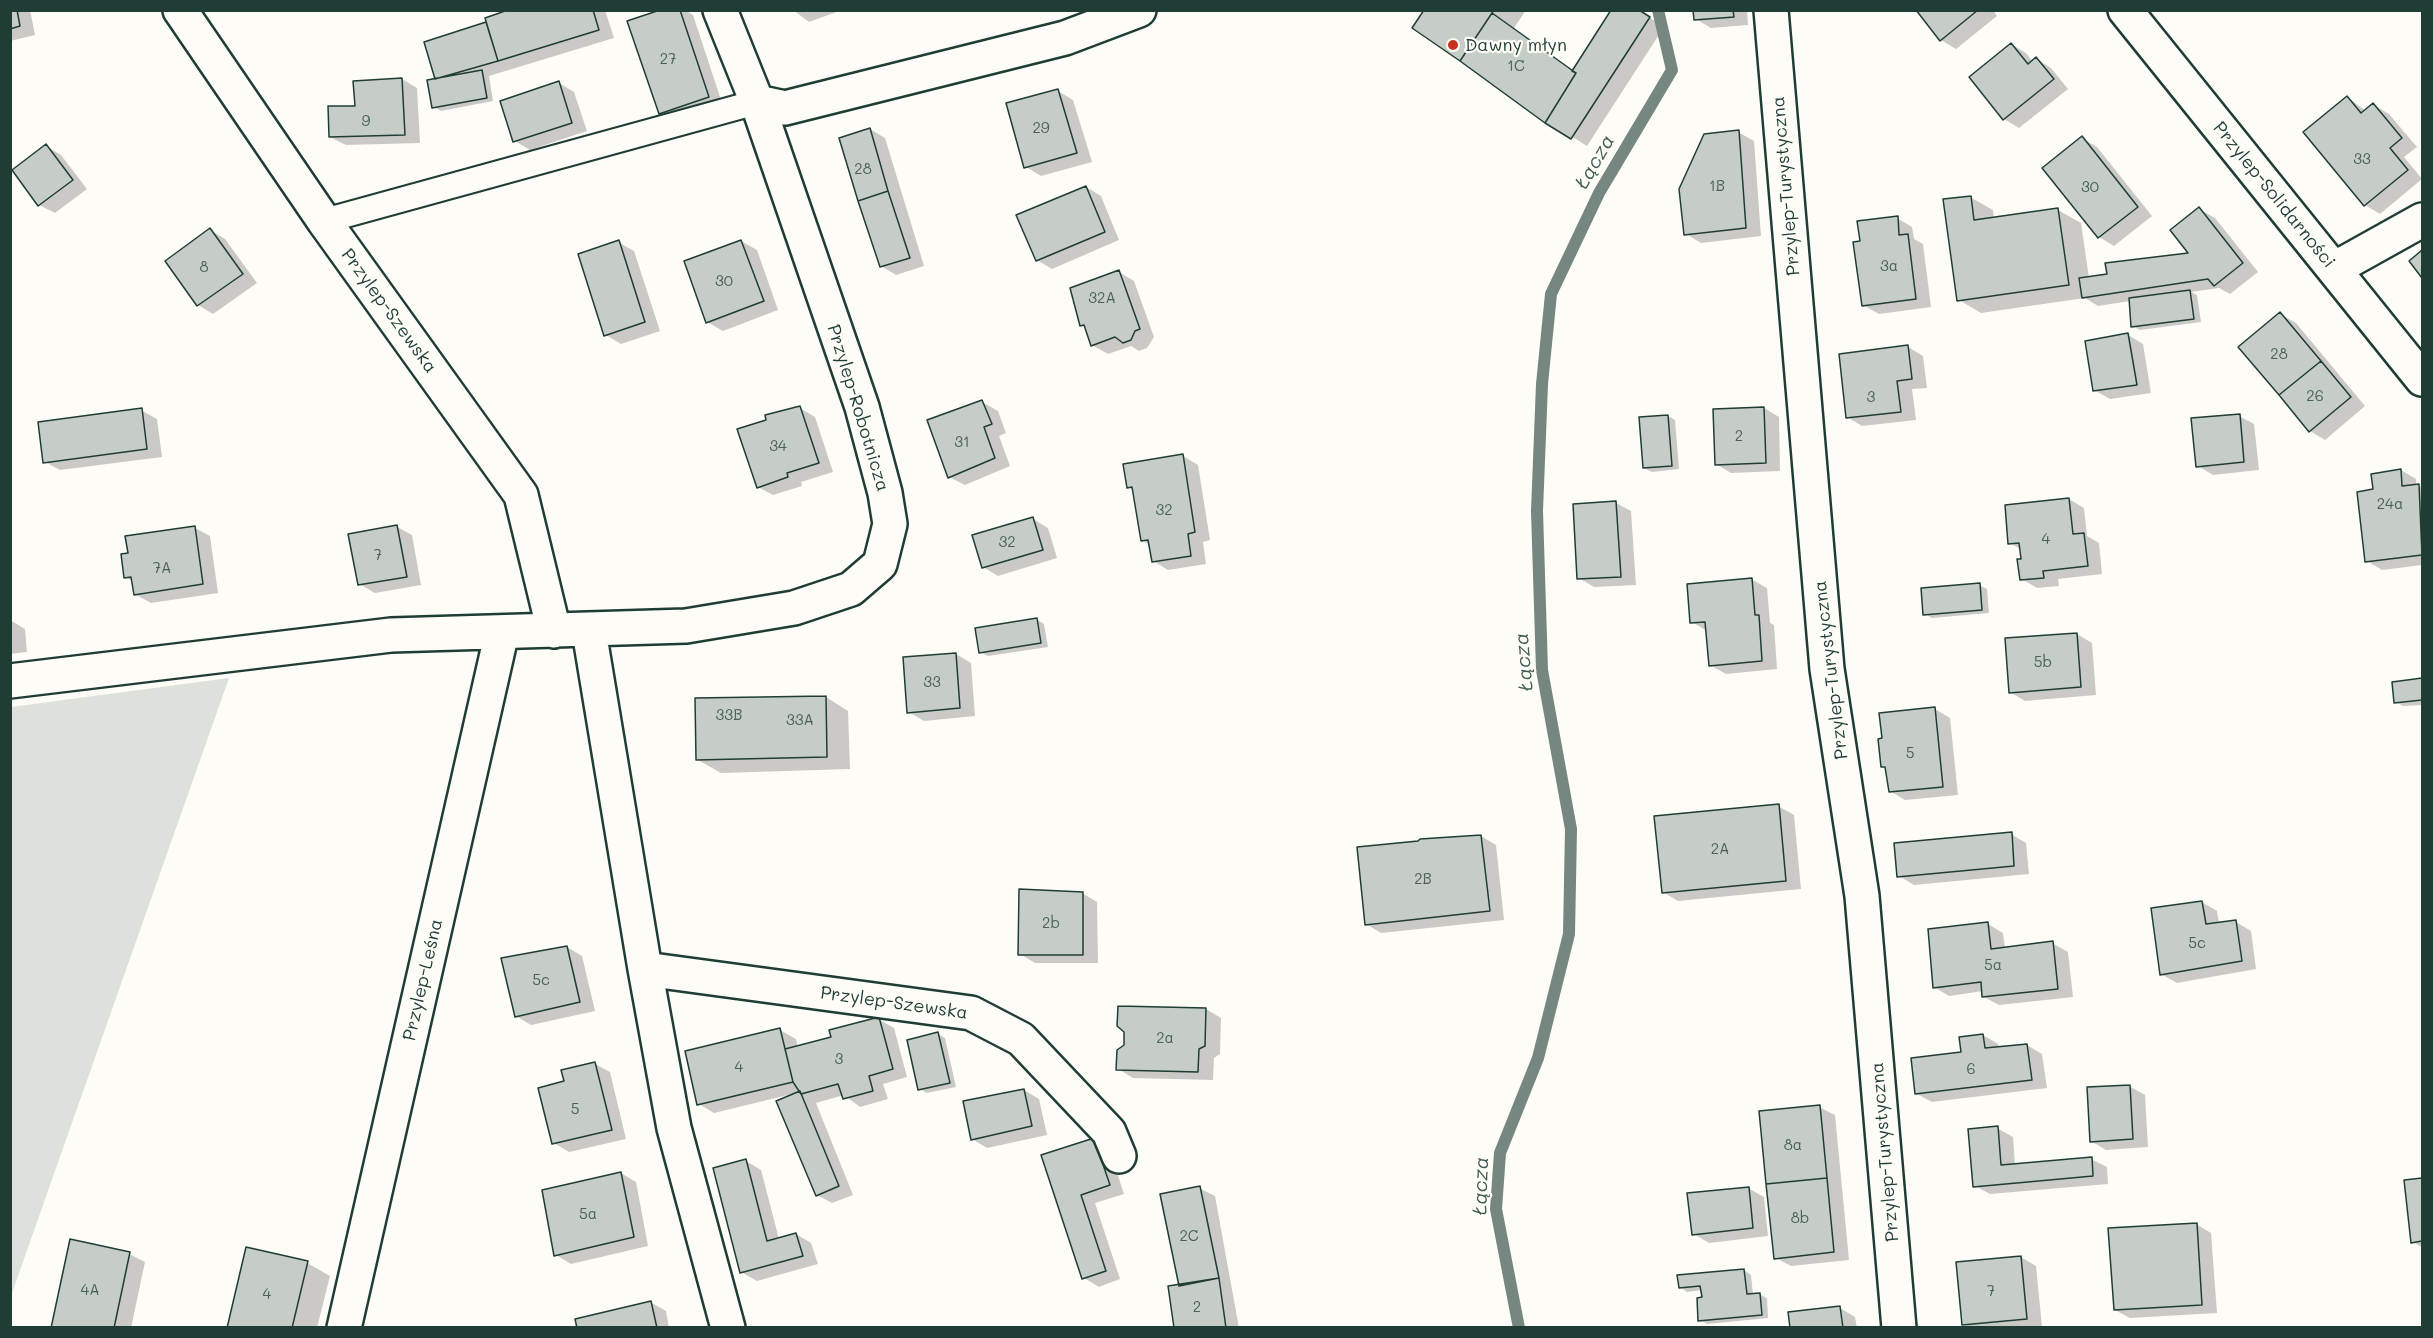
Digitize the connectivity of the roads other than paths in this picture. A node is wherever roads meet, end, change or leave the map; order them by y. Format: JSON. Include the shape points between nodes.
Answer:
{"nodes":[{"id":1,"x":180,"y":10,"type":"edge"},
{"id":2,"x":720,"y":10,"type":"edge"},
{"id":3,"x":1139,"y":10,"type":"edge"},
{"id":4,"x":1771,"y":10,"type":"edge"},
{"id":5,"x":2125,"y":10,"type":"edge"},
{"id":6,"x":756,"y":102,"type":"junction"},
{"id":7,"x":2422,"y":220,"type":"edge"},
{"id":8,"x":324,"y":221,"type":"junction"},
{"id":9,"x":2334,"y":269,"type":"junction"},
{"id":10,"x":2422,"y":380,"type":"edge"},
{"id":11,"x":554,"y":631,"type":"junction"},
{"id":12,"x":589,"y":631,"type":"junction"},
{"id":13,"x":502,"y":632,"type":"junction"},
{"id":14,"x":10,"y":681,"type":"edge"},
{"id":15,"x":645,"y":969,"type":"junction"},
{"id":16,"x":1119,"y":1156,"type":"dead end"},
{"id":17,"x":344,"y":1328,"type":"edge"},
{"id":18,"x":728,"y":1328,"type":"edge"},
{"id":19,"x":1899,"y":1328,"type":"edge"}],
"edges":[{"from":1,"to":8,"type":"street","name":"Przylep-Szewska"},
{"from":2,"to":6,"type":"street","name":"Przylep-Robotnicza"},
{"from":3,"to":6,"type":"street","via":[[1065,38],[784,108]]},
{"from":4,"to":19,"type":"street","name":"Przylep-Turystyczna","via":[[1827,669],[1862,896]]},
{"from":5,"to":9,"type":"street","name":"Przylep-Solidarności"},
{"from":6,"to":8,"type":"lane"},
{"from":6,"to":12,"type":"street","name":"Przylep-Robotnicza","via":[[862,407],[890,524],[880,564],[851,589],[794,608],[686,626]]},
{"from":7,"to":9,"type":"street"},
{"from":8,"to":11,"type":"street","name":"Przylep-Szewska","via":[[521,495]]},
{"from":9,"to":10,"type":"street","name":"Przylep-Solidarności"},
{"from":11,"to":12,"type":"street"},
{"from":11,"to":13,"type":"street"},
{"from":12,"to":15,"type":"street"},
{"from":13,"to":14,"type":"street","via":[[392,635]]},
{"from":13,"to":17,"type":"street","name":"Przylep-Leśna"},
{"from":15,"to":16,"type":"street","name":"Przylep-Szewska","via":[[971,1013],[1020,1039],[1109,1132]]},
{"from":15,"to":18,"type":"street","via":[[674,1128]]}]}
